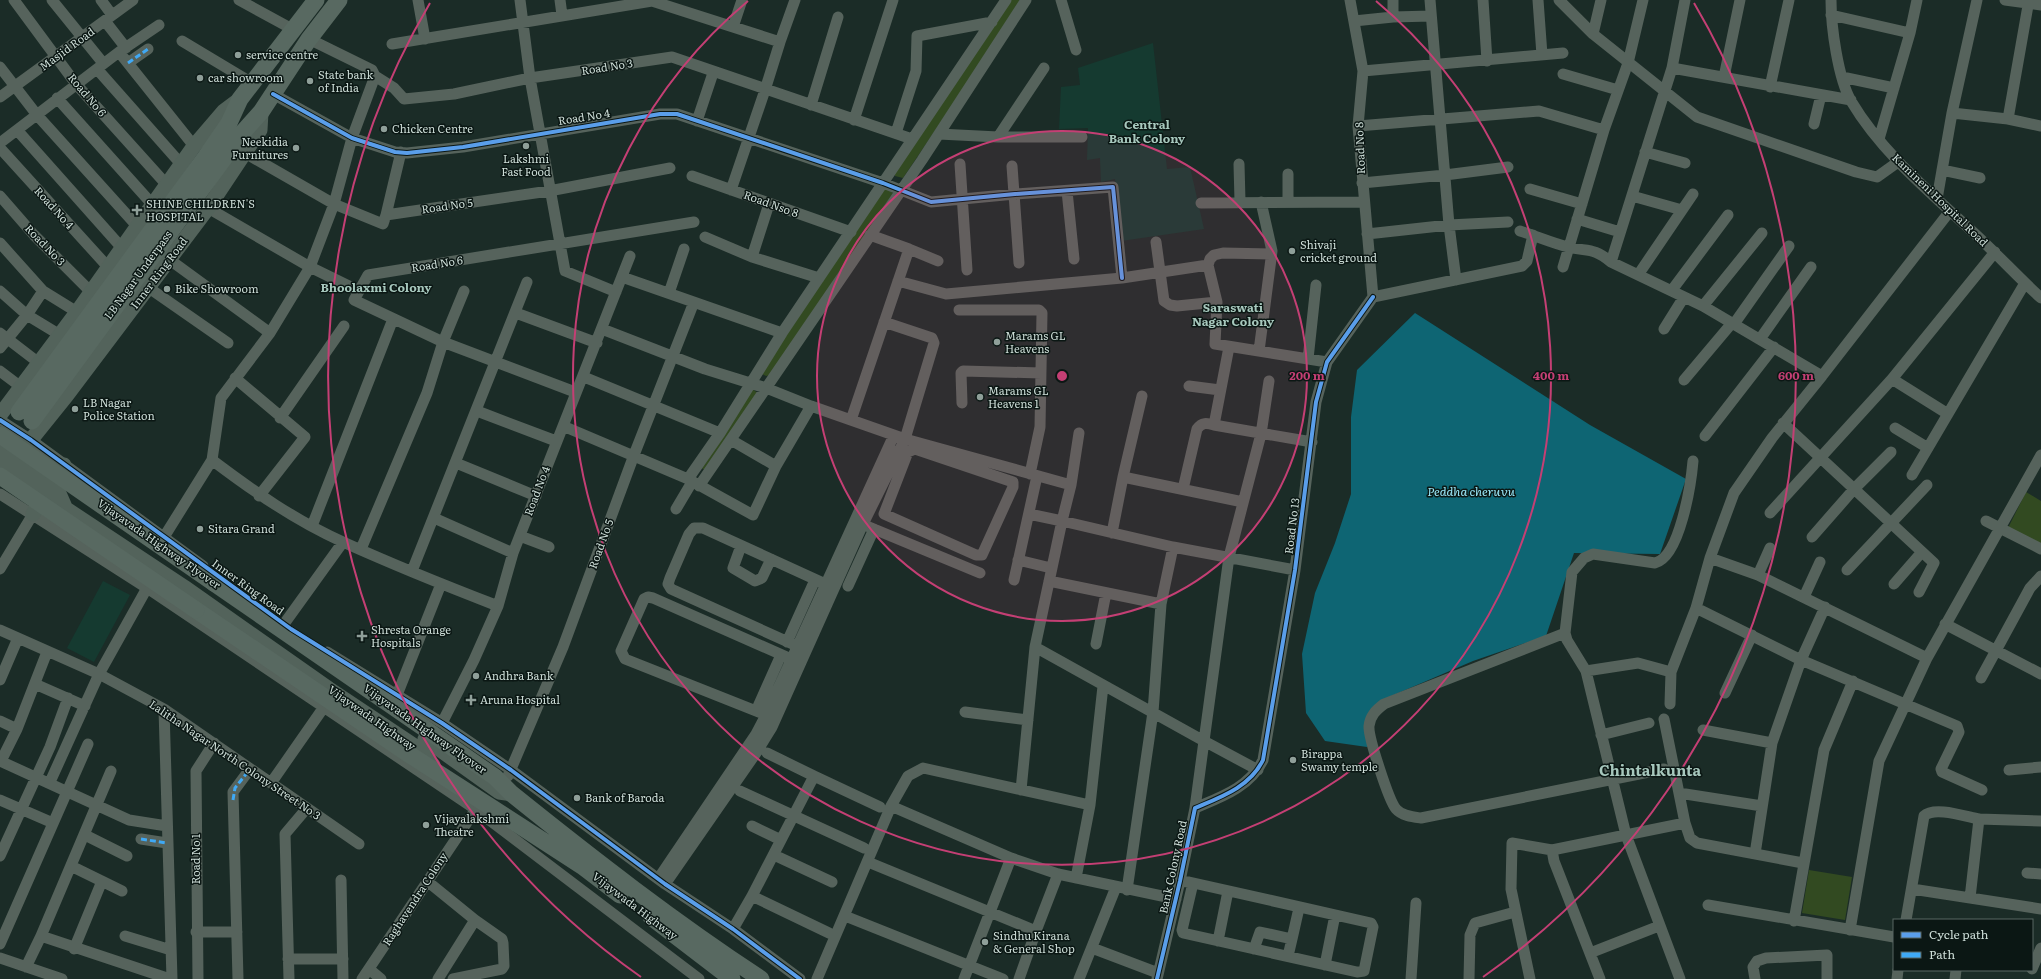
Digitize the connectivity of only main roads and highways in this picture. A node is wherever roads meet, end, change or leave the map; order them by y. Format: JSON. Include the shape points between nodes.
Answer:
{"nodes":[{"id":1,"x":316,"y":0,"type":"edge"},
{"id":2,"x":339,"y":0,"type":"edge"},
{"id":3,"x":298,"y":24,"type":"junction"},
{"id":4,"x":313,"y":34,"type":"junction"},
{"id":5,"x":240,"y":99,"type":"junction"},
{"id":6,"x":261,"y":112,"type":"junction"},
{"id":7,"x":0,"y":415,"type":"edge"},
{"id":8,"x":0,"y":435,"type":"edge"},
{"id":9,"x":0,"y":449,"type":"edge"},
{"id":10,"x":64,"y":465,"type":"road end"},
{"id":11,"x":4,"y":470,"type":"edge"},
{"id":12,"x":48,"y":490,"type":"junction"},
{"id":13,"x":117,"y":504,"type":"road end"},
{"id":14,"x":33,"y":514,"type":"road end"},
{"id":15,"x":107,"y":536,"type":"junction"},
{"id":16,"x":80,"y":544,"type":"road end"},
{"id":17,"x":492,"y":758,"type":"road end"},
{"id":18,"x":441,"y":774,"type":"junction"},
{"id":19,"x":503,"y":785,"type":"junction"},
{"id":20,"x":732,"y":979,"type":"edge"},
{"id":21,"x":761,"y":979,"type":"edge"}],
"edges":[{"from":1,"to":3,"type":"highway"},
{"from":2,"to":4,"type":"highway","name":"Inner Ring Road"},
{"from":3,"to":4,"type":"highway"},
{"from":3,"to":5,"type":"highway"},
{"from":4,"to":6,"type":"highway","name":"Inner Ring Road"},
{"from":5,"to":6,"type":"highway","name":"LB Nagar Underpass","via":[[229,123],[25,417]]},
{"from":5,"to":7,"type":"main road","via":[[224,112],[194,146],[77,312]]},
{"from":6,"to":11,"type":"main road","name":"Inner Ring Road","via":[[260,130],[208,208],[31,440]]},
{"from":8,"to":19,"type":"highway","name":"Vijayavada Highway Flyover","bridge":true},
{"from":9,"to":11,"type":"main road","name":"Vijaywada Highway"},
{"from":10,"to":12,"type":"main road"},
{"from":11,"to":12,"type":"main road","name":"Vijaywada Highway"},
{"from":11,"to":18,"type":"highway","bridge":true,"via":[[196,610]]},
{"from":12,"to":14,"type":"main road"},
{"from":12,"to":15,"type":"main road","name":"Vijaywada Highway","via":[[65,507]]},
{"from":13,"to":19,"type":"main road","name":"Vijaywada Highway","via":[[120,527],[499,792]]},
{"from":15,"to":16,"type":"main road"},
{"from":15,"to":18,"type":"main road","name":"Vijaywada Highway","via":[[413,745]]},
{"from":17,"to":19,"type":"highway"},
{"from":18,"to":20,"type":"highway","name":"Vijaywada Highway","via":[[478,804],[582,866]]},
{"from":19,"to":21,"type":"highway","name":"Vijaywada Highway","via":[[628,886]]}]}
